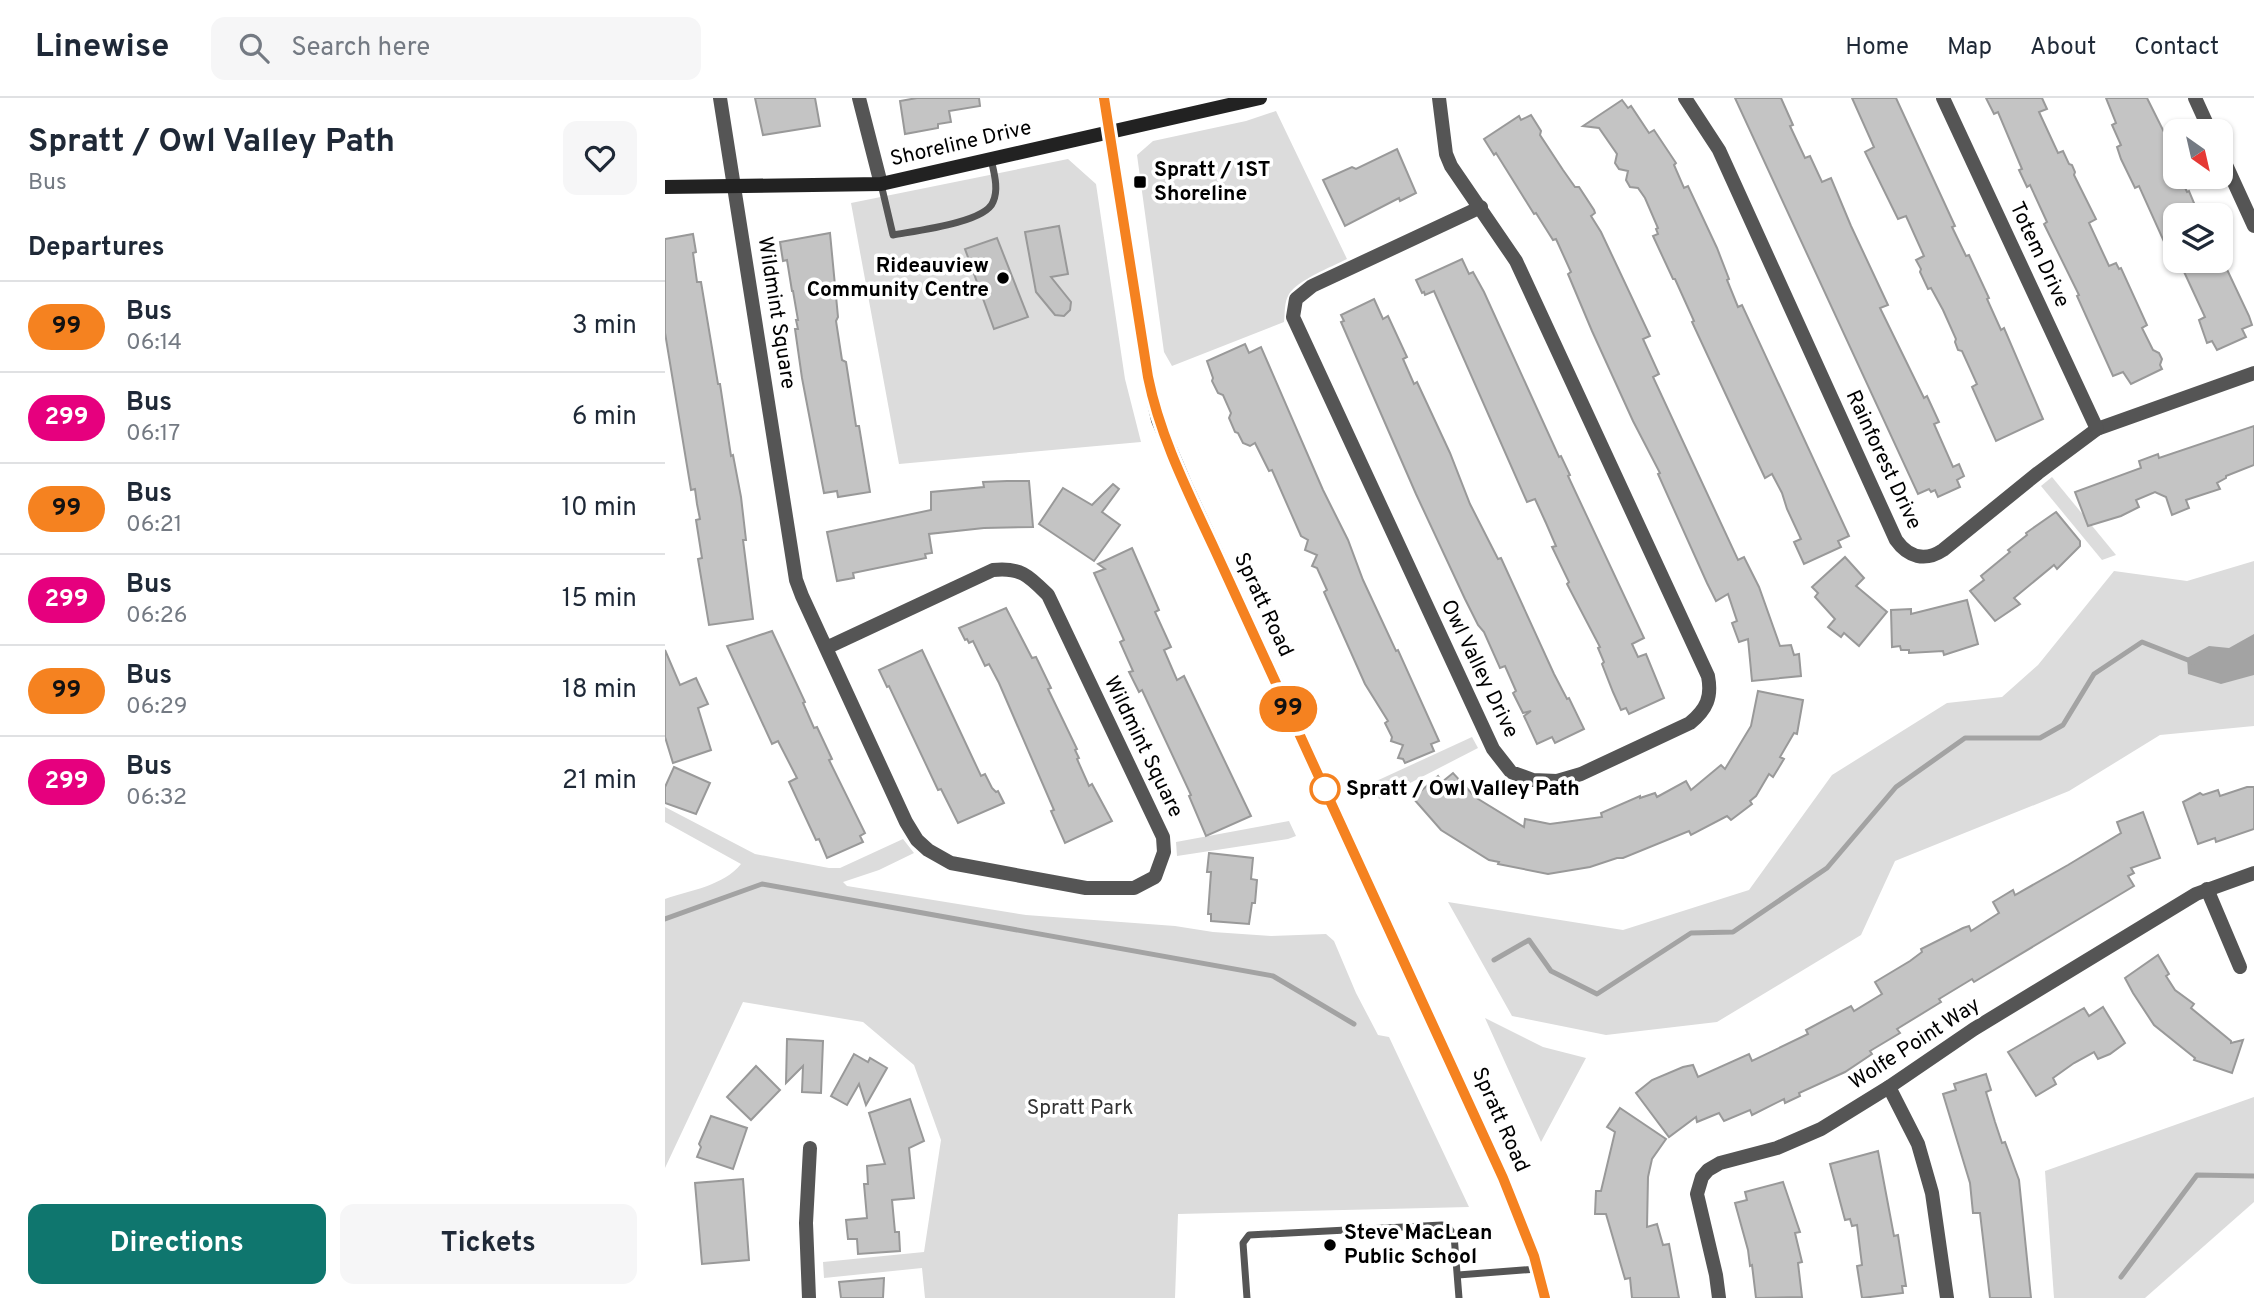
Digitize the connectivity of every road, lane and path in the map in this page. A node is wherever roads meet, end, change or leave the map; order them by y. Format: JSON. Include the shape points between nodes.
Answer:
{"nodes":[{"id":1,"x":720,"y":98,"type":"edge"},
{"id":2,"x":859,"y":98,"type":"edge"},
{"id":3,"x":1104,"y":98,"type":"edge"},
{"id":4,"x":1260,"y":98,"type":"edge"},
{"id":5,"x":1439,"y":98,"type":"edge"},
{"id":6,"x":1685,"y":98,"type":"edge"},
{"id":7,"x":1943,"y":98,"type":"edge"},
{"id":8,"x":2195,"y":98,"type":"edge"},
{"id":9,"x":2205,"y":119,"type":"edge"},
{"id":10,"x":1109,"y":132,"type":"junction"},
{"id":11,"x":991,"y":159,"type":"junction"},
{"id":12,"x":2233,"y":180,"type":"edge"},
{"id":13,"x":881,"y":184,"type":"junction"},
{"id":14,"x":665,"y":187,"type":"edge"},
{"id":15,"x":735,"y":187,"type":"junction"},
{"id":16,"x":1481,"y":207,"type":"junction"},
{"id":17,"x":2254,"y":226,"type":"edge"},
{"id":18,"x":2254,"y":373,"type":"edge"},
{"id":19,"x":2097,"y":429,"type":"junction"},
{"id":20,"x":826,"y":648,"type":"junction"},
{"id":21,"x":2254,"y":873,"type":"edge"},
{"id":22,"x":2207,"y":889,"type":"junction"},
{"id":23,"x":2240,"y":967,"type":"dead end"},
{"id":24,"x":1889,"y":1087,"type":"junction"},
{"id":25,"x":810,"y":1148,"type":"dead end"},
{"id":26,"x":1538,"y":1269,"type":"junction"},
{"id":27,"x":1458,"y":1275,"type":"junction"},
{"id":28,"x":809,"y":1298,"type":"edge"},
{"id":29,"x":1247,"y":1298,"type":"edge"},
{"id":30,"x":1459,"y":1298,"type":"edge"},
{"id":31,"x":1545,"y":1298,"type":"edge"},
{"id":32,"x":1719,"y":1298,"type":"edge"},
{"id":33,"x":1947,"y":1298,"type":"edge"}],
"edges":[{"from":1,"to":15,"type":"street","name":"Wildmint Square"},
{"from":2,"to":13,"type":"street"},
{"from":3,"to":10,"type":"street","name":"Spratt Road"},
{"from":4,"to":10,"type":"street","name":"Shoreline Drive"},
{"from":5,"to":16,"type":"street","name":"Owl Valley Drive","via":[[1446,154]]},
{"from":6,"to":19,"type":"street","name":"Rainforest Drive","via":[[1719,150],[1896,540],[1908,553],[1935,556]]},
{"from":7,"to":19,"type":"street","name":"Totem Drive"},
{"from":8,"to":9,"type":"street"},
{"from":10,"to":11,"type":"street","name":"Shoreline Drive"},
{"from":10,"to":26,"type":"street","name":"Spratt Road","via":[[1148,377],[1162,430],[1493,1154]]},
{"from":11,"to":13,"type":"street","name":"Shoreline Drive"},
{"from":11,"to":13,"type":"lane","via":[[996,190],[992,206],[978,216],[935,227],[893,235]]},
{"from":12,"to":17,"type":"street"},
{"from":13,"to":15,"type":"street","name":"Shoreline Drive"},
{"from":14,"to":15,"type":"street","name":"Shoreline Drive"},
{"from":15,"to":20,"type":"street","name":"Wildmint Square","via":[[796,580]]},
{"from":16,"to":16,"type":"street","name":"Owl Valley Drive","via":[[1312,286],[1296,299],[1293,317],[1486,738],[1511,772],[1557,781],[1690,723],[1708,702],[1710,690],[1708,676],[1516,261]]},
{"from":18,"to":19,"type":"street","name":"Rainforest Drive"},
{"from":20,"to":20,"type":"street","name":"Wildmint Square","via":[[907,822],[928,850],[951,863],[1086,888],[1134,888],[1155,877],[1164,852],[1163,837],[1048,595],[1029,575],[993,570]]},
{"from":21,"to":22,"type":"street","name":"Wolfe Point Way"},
{"from":22,"to":23,"type":"street"},
{"from":22,"to":24,"type":"street","name":"Wolfe Point Way","via":[[1974,1029]]},
{"from":24,"to":32,"type":"street","name":"Wolfe Point Way","via":[[1821,1129],[1720,1163],[1702,1177],[1697,1195]]},
{"from":24,"to":33,"type":"street","via":[[1918,1144],[1932,1193]]},
{"from":25,"to":28,"type":"street"},
{"from":26,"to":27,"type":"lane"},
{"from":26,"to":31,"type":"street","name":"Spratt Road"},
{"from":27,"to":29,"type":"lane","via":[[1454,1235],[1442,1225],[1254,1234],[1243,1243]]},
{"from":27,"to":30,"type":"lane"}]}
